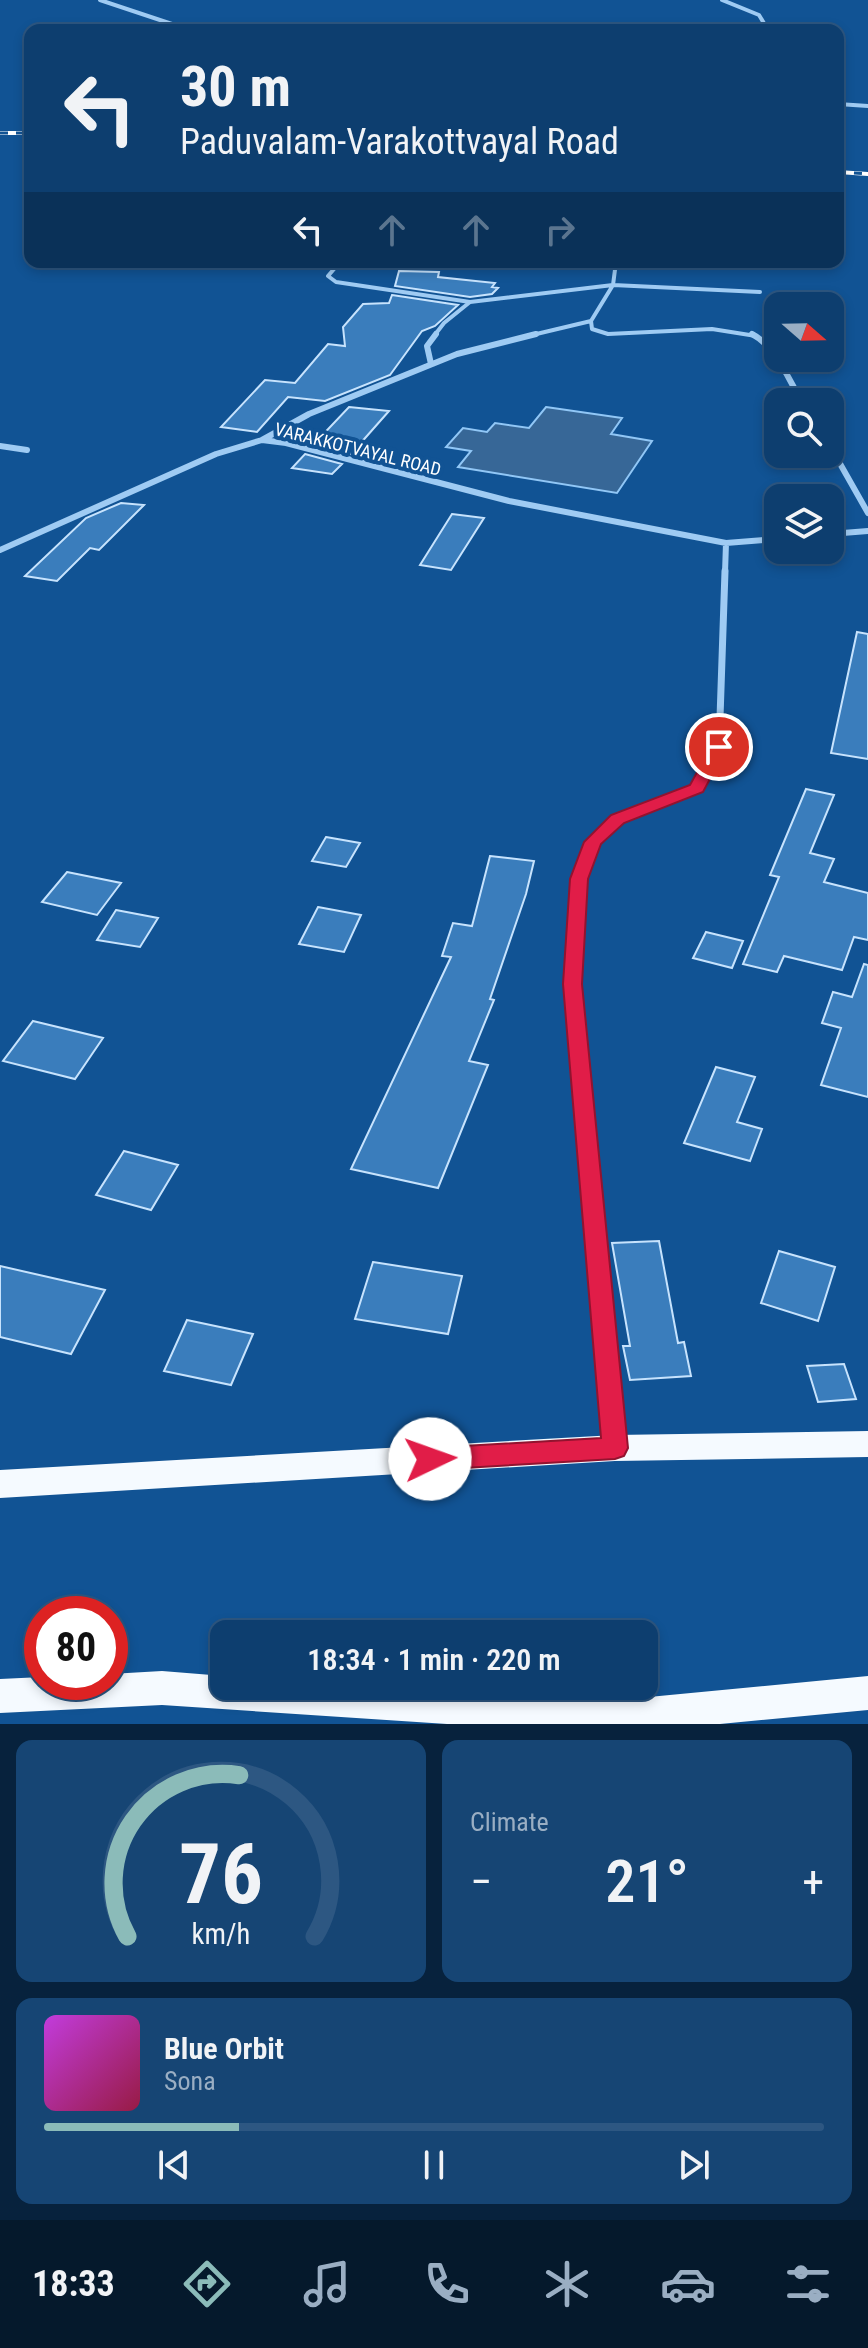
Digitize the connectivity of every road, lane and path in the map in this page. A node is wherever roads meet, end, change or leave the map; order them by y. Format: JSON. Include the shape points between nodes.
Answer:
{"nodes":[{"id":1,"x":100,"y":0,"type":"edge"},
{"id":2,"x":722,"y":0,"type":"edge"},
{"id":3,"x":172,"y":24,"type":"edge"},
{"id":4,"x":764,"y":24,"type":"edge"},
{"id":5,"x":844,"y":104,"type":"edge"},
{"id":6,"x":868,"y":106,"type":"edge"},
{"id":7,"x":335,"y":268,"type":"edge"},
{"id":8,"x":615,"y":268,"type":"edge"},
{"id":9,"x":613,"y":285,"type":"junction"},
{"id":10,"x":760,"y":292,"type":"dead end"},
{"id":11,"x":470,"y":302,"type":"junction"},
{"id":12,"x":591,"y":321,"type":"junction"},
{"id":13,"x":431,"y":364,"type":"junction"},
{"id":14,"x":793,"y":388,"type":"edge"},
{"id":15,"x":262,"y":440,"type":"junction"},
{"id":16,"x":0,"y":446,"type":"edge"},
{"id":17,"x":27,"y":450,"type":"dead end"},
{"id":18,"x":842,"y":468,"type":"edge"},
{"id":19,"x":868,"y":513,"type":"edge"},
{"id":20,"x":868,"y":531,"type":"edge"},
{"id":21,"x":844,"y":533,"type":"edge"},
{"id":22,"x":764,"y":540,"type":"edge"},
{"id":23,"x":726,"y":543,"type":"junction"},
{"id":24,"x":0,"y":550,"type":"edge"},
{"id":25,"x":868,"y":1444,"type":"edge"},
{"id":26,"x":615,"y":1448,"type":"junction"},
{"id":27,"x":0,"y":1484,"type":"edge"},
{"id":28,"x":868,"y":1693,"type":"edge"},
{"id":29,"x":0,"y":1696,"type":"edge"},
{"id":30,"x":607,"y":1721,"type":"edge"}],
"edges":[{"from":1,"to":3,"type":"street"},
{"from":2,"to":4,"type":"street","via":[[759,15]]},
{"from":5,"to":6,"type":"street"},
{"from":7,"to":11,"type":"street","via":[[328,276],[336,282]]},
{"from":8,"to":9,"type":"street"},
{"from":9,"to":10,"type":"street"},
{"from":9,"to":11,"type":"street"},
{"from":9,"to":12,"type":"street"},
{"from":11,"to":13,"type":"street","via":[[427,346]]},
{"from":12,"to":13,"type":"street"},
{"from":12,"to":14,"type":"street","via":[[592,329],[608,334],[715,329],[753,333]]},
{"from":13,"to":15,"type":"street","via":[[309,414]]},
{"from":15,"to":23,"type":"street","name":"VARAKKOTVAYAL ROAD","via":[[509,501]]},
{"from":15,"to":24,"type":"street","name":"VARAKKOTVAYAL ROAD","via":[[216,454]]},
{"from":16,"to":17,"type":"street"},
{"from":18,"to":19,"type":"street"},
{"from":20,"to":21,"type":"street"},
{"from":22,"to":23,"type":"street","name":"VARAKKOTVAYAL ROAD"},
{"from":23,"to":26,"type":"street","via":[[719,747],[697,788],[618,819],[593,842],[579,879],[572,984]]},
{"from":25,"to":26,"type":"highway"},
{"from":26,"to":27,"type":"highway"},
{"from":28,"to":30,"type":"highway"},
{"from":29,"to":30,"type":"highway","via":[[162,1688]]}]}
